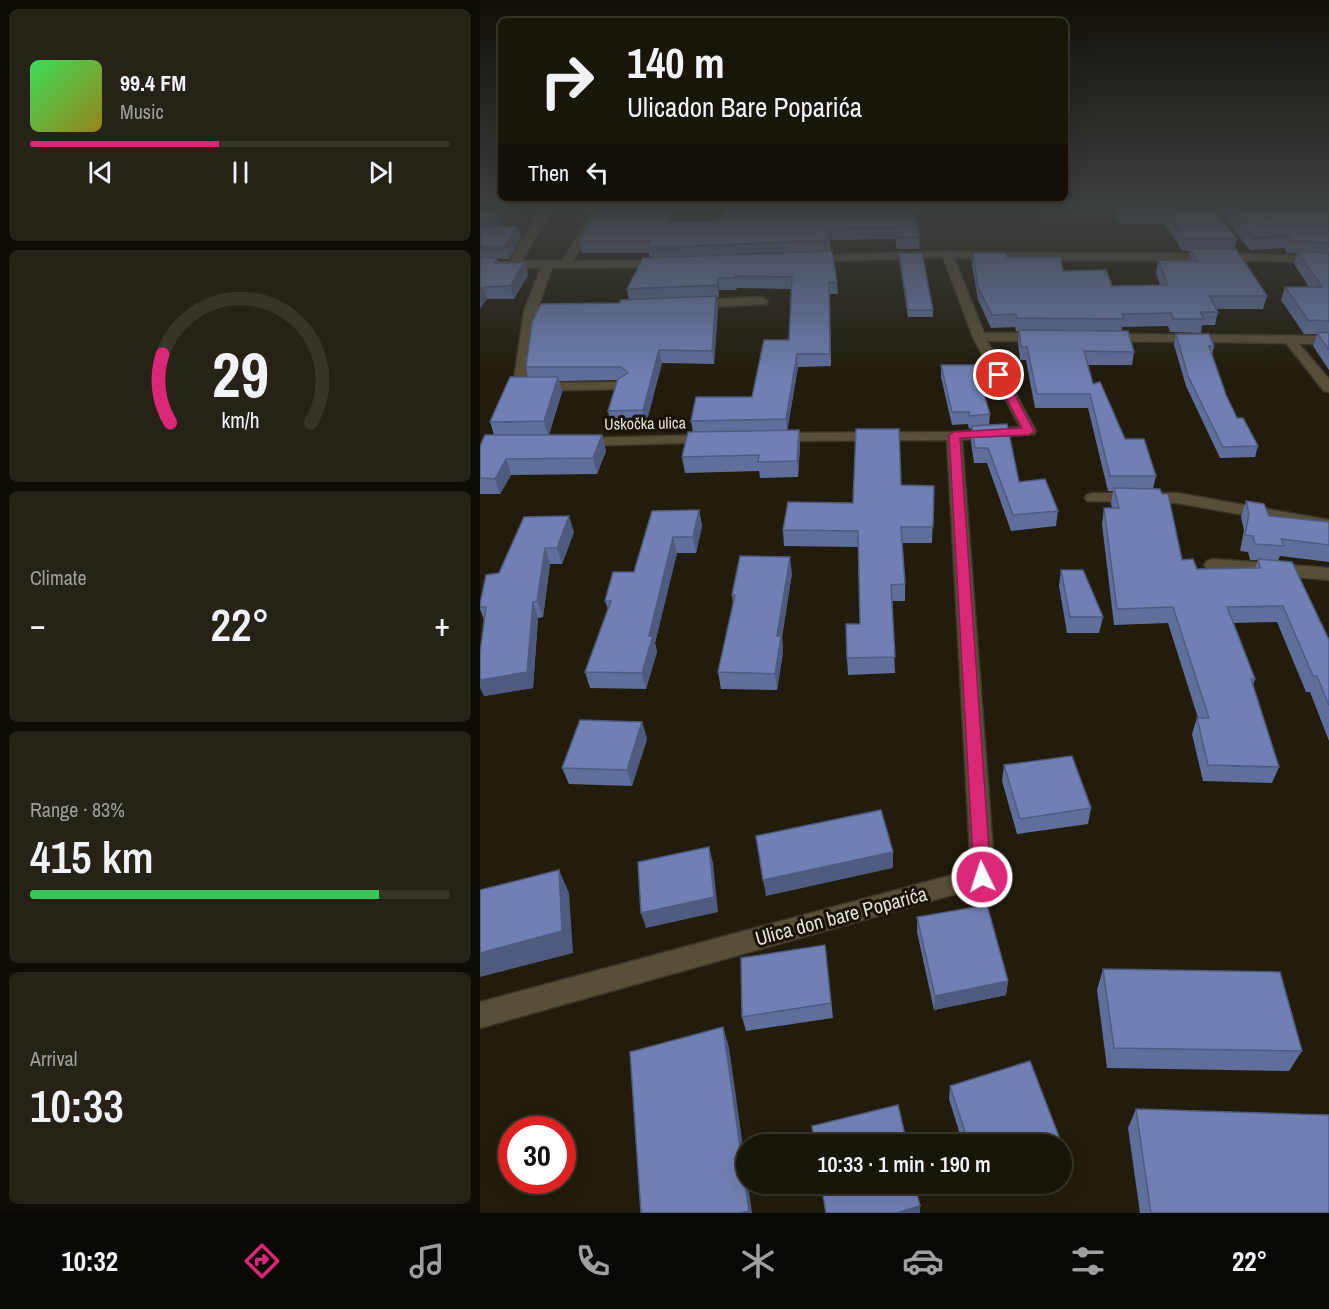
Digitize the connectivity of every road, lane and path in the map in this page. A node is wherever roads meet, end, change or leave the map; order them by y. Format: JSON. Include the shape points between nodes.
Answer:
{"nodes":[{"id":1,"x":548,"y":265,"type":"edge"},
{"id":2,"x":951,"y":266,"type":"edge"},
{"id":3,"x":762,"y":301,"type":"dead end"},
{"id":4,"x":681,"y":304,"type":"edge"},
{"id":5,"x":576,"y":309,"type":"edge"},
{"id":6,"x":530,"y":311,"type":"junction"},
{"id":7,"x":980,"y":337,"type":"junction"},
{"id":8,"x":1051,"y":337,"type":"edge"},
{"id":9,"x":1098,"y":338,"type":"edge"},
{"id":10,"x":1289,"y":339,"type":"junction"},
{"id":11,"x":1329,"y":340,"type":"edge"},
{"id":12,"x":622,"y":386,"type":"edge"},
{"id":13,"x":1329,"y":388,"type":"edge"},
{"id":14,"x":954,"y":435,"type":"junction"},
{"id":15,"x":729,"y":438,"type":"edge"},
{"id":16,"x":765,"y":438,"type":"edge"},
{"id":17,"x":563,"y":442,"type":"edge"},
{"id":18,"x":1093,"y":498,"type":"dead end"},
{"id":19,"x":1329,"y":525,"type":"edge"},
{"id":20,"x":1214,"y":565,"type":"dead end"},
{"id":21,"x":1329,"y":574,"type":"edge"},
{"id":22,"x":480,"y":1015,"type":"edge"}],
"edges":[{"from":1,"to":6,"type":"street"},
{"from":2,"to":7,"type":"street"},
{"from":3,"to":4,"type":"street"},
{"from":5,"to":6,"type":"street"},
{"from":6,"to":12,"type":"street","via":[[520,387]]},
{"from":7,"to":8,"type":"street"},
{"from":7,"to":14,"type":"street","via":[[1029,431]]},
{"from":9,"to":10,"type":"street"},
{"from":10,"to":11,"type":"street"},
{"from":10,"to":13,"type":"street"},
{"from":14,"to":16,"type":"street"},
{"from":14,"to":22,"type":"street","name":"Ulica don bare Poparića","via":[[982,877]]},
{"from":15,"to":17,"type":"street","name":"Uskočka ulica"},
{"from":18,"to":19,"type":"street","via":[[1177,498]]},
{"from":20,"to":21,"type":"street"}]}
